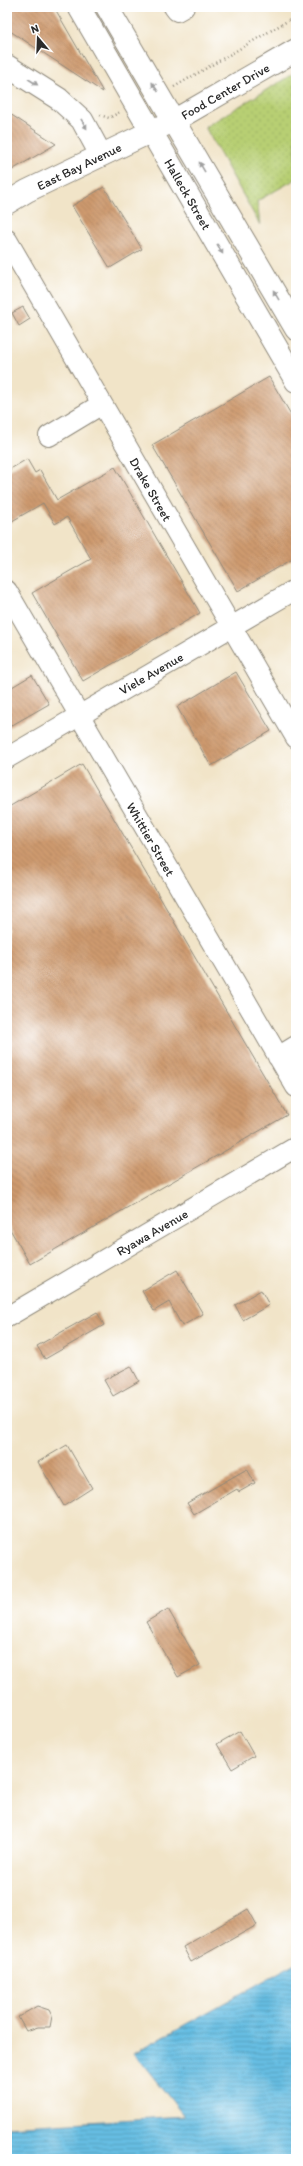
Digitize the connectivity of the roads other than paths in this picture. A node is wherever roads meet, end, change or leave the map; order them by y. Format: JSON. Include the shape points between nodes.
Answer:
{"nodes":[{"id":1,"x":79,"y":7,"type":"edge"},
{"id":2,"x":107,"y":7,"type":"edge"},
{"id":3,"x":296,"y":50,"type":"edge"},
{"id":4,"x":7,"y":66,"type":"edge"},
{"id":5,"x":175,"y":120,"type":"junction"},
{"id":6,"x":152,"y":130,"type":"junction"},
{"id":7,"x":101,"y":155,"type":"junction"},
{"id":8,"x":7,"y":203,"type":"edge"},
{"id":9,"x":7,"y":240,"type":"edge"},
{"id":10,"x":294,"y":321,"type":"edge"},
{"id":11,"x":296,"y":380,"type":"edge"},
{"id":12,"x":102,"y":404,"type":"junction"},
{"id":13,"x":50,"y":436,"type":"dead end"},
{"id":14,"x":296,"y":589,"type":"edge"},
{"id":15,"x":7,"y":591,"type":"edge"},
{"id":16,"x":231,"y":627,"type":"junction"},
{"id":17,"x":80,"y":716,"type":"junction"},
{"id":18,"x":296,"y":738,"type":"edge"},
{"id":19,"x":7,"y":758,"type":"edge"},
{"id":20,"x":296,"y":1046,"type":"edge"},
{"id":21,"x":278,"y":1057,"type":"junction"},
{"id":22,"x":296,"y":1087,"type":"edge"},
{"id":23,"x":296,"y":1147,"type":"edge"},
{"id":24,"x":8,"y":1316,"type":"edge"}],
"edges":[{"from":1,"to":6,"type":"main road","name":"Halleck Street"},
{"from":5,"to":2,"type":"main road","name":"Halleck Street","one_way":true},
{"from":3,"to":5,"type":"main road","name":"Food Center Drive"},
{"from":4,"to":7,"type":"main road","one_way":true,"via":[[59,99],[82,120]]},
{"from":5,"to":6,"type":"main road","name":"Food Center Drive"},
{"from":10,"to":5,"type":"main road","name":"Halleck Street","one_way":true},
{"from":6,"to":7,"type":"main road","name":"East Bay Avenue"},
{"from":6,"to":11,"type":"main road","name":"Halleck Street","one_way":true},
{"from":7,"to":8,"type":"main road","name":"East Bay Avenue"},
{"from":9,"to":12,"type":"street","name":"Drake Street"},
{"from":12,"to":13,"type":"street"},
{"from":12,"to":16,"type":"street","name":"Drake Street"},
{"from":14,"to":16,"type":"street","name":"Viele Avenue"},
{"from":15,"to":17,"type":"street","name":"Whittier Street"},
{"from":16,"to":17,"type":"street","name":"Viele Avenue"},
{"from":16,"to":18,"type":"street","name":"Drake Street"},
{"from":17,"to":19,"type":"street","name":"Viele Avenue"},
{"from":17,"to":21,"type":"street","name":"Whittier Street"},
{"from":20,"to":21,"type":"street"},
{"from":21,"to":22,"type":"street","name":"Whittier Street"},
{"from":23,"to":24,"type":"street","name":"Ryawa Avenue"}]}
